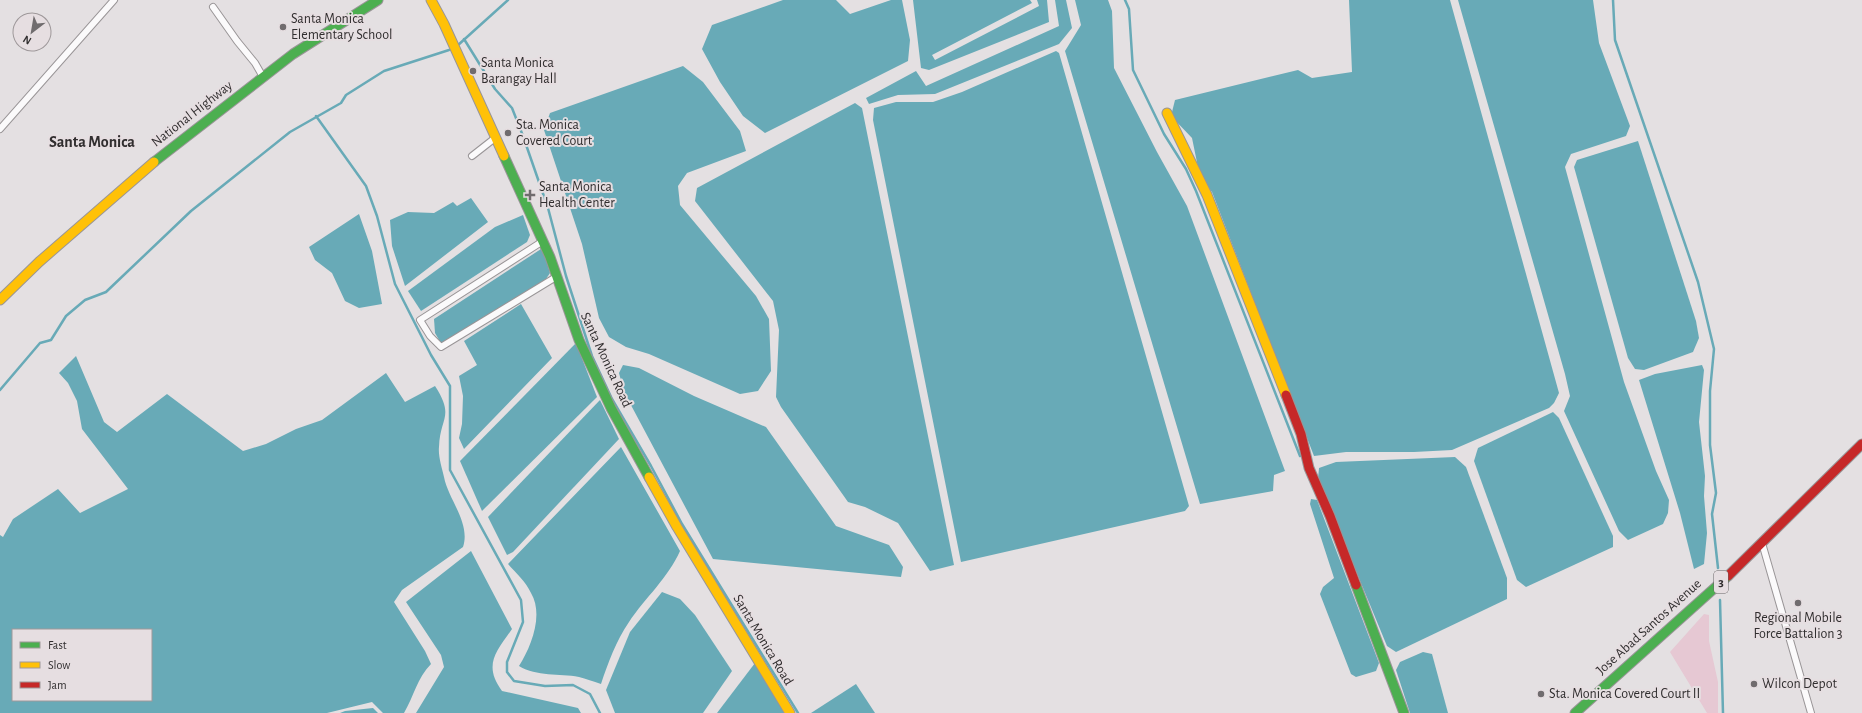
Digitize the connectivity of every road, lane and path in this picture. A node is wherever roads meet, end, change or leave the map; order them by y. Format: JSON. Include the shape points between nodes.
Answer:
{"nodes":[{"id":1,"x":114,"y":0,"type":"edge"},
{"id":2,"x":378,"y":0,"type":"edge"},
{"id":3,"x":431,"y":0,"type":"edge"},
{"id":4,"x":213,"y":7,"type":"dead end"},
{"id":5,"x":263,"y":77,"type":"junction"},
{"id":6,"x":1168,"y":113,"type":"dead end"},
{"id":7,"x":0,"y":129,"type":"edge"},
{"id":8,"x":495,"y":138,"type":"junction"},
{"id":9,"x":472,"y":156,"type":"dead end"},
{"id":10,"x":543,"y":242,"type":"junction"},
{"id":11,"x":556,"y":277,"type":"junction"},
{"id":12,"x":0,"y":300,"type":"edge"},
{"id":13,"x":1862,"y":444,"type":"edge"},
{"id":14,"x":1762,"y":543,"type":"junction"},
{"id":15,"x":790,"y":713,"type":"edge"},
{"id":16,"x":1404,"y":713,"type":"edge"},
{"id":17,"x":1575,"y":713,"type":"edge"},
{"id":18,"x":1811,"y":713,"type":"edge"}],
"edges":[{"from":1,"to":7,"type":"street"},
{"from":2,"to":5,"type":"main road","name":"National Highway","via":[[293,54]]},
{"from":3,"to":8,"type":"main road","name":"Santa Monica Road"},
{"from":4,"to":5,"type":"street"},
{"from":5,"to":12,"type":"main road","name":"National Highway","via":[[143,170]]},
{"from":6,"to":16,"type":"main road","via":[[1207,195],[1302,434],[1309,468],[1330,516]]},
{"from":8,"to":9,"type":"street"},
{"from":8,"to":10,"type":"main road","name":"Santa Monica Road"},
{"from":10,"to":11,"type":"main road","name":"Santa Monica Road"},
{"from":10,"to":11,"type":"street","via":[[420,320],[441,347]]},
{"from":11,"to":15,"type":"main road","name":"Santa Monica Road","via":[[579,340],[611,408],[677,527]]},
{"from":13,"to":14,"type":"main road","name":"Jose Abad Santos Avenue","number":"3"},
{"from":14,"to":17,"type":"main road","name":"Jose Abad Santos Avenue","number":"3"},
{"from":14,"to":18,"type":"street"}]}
